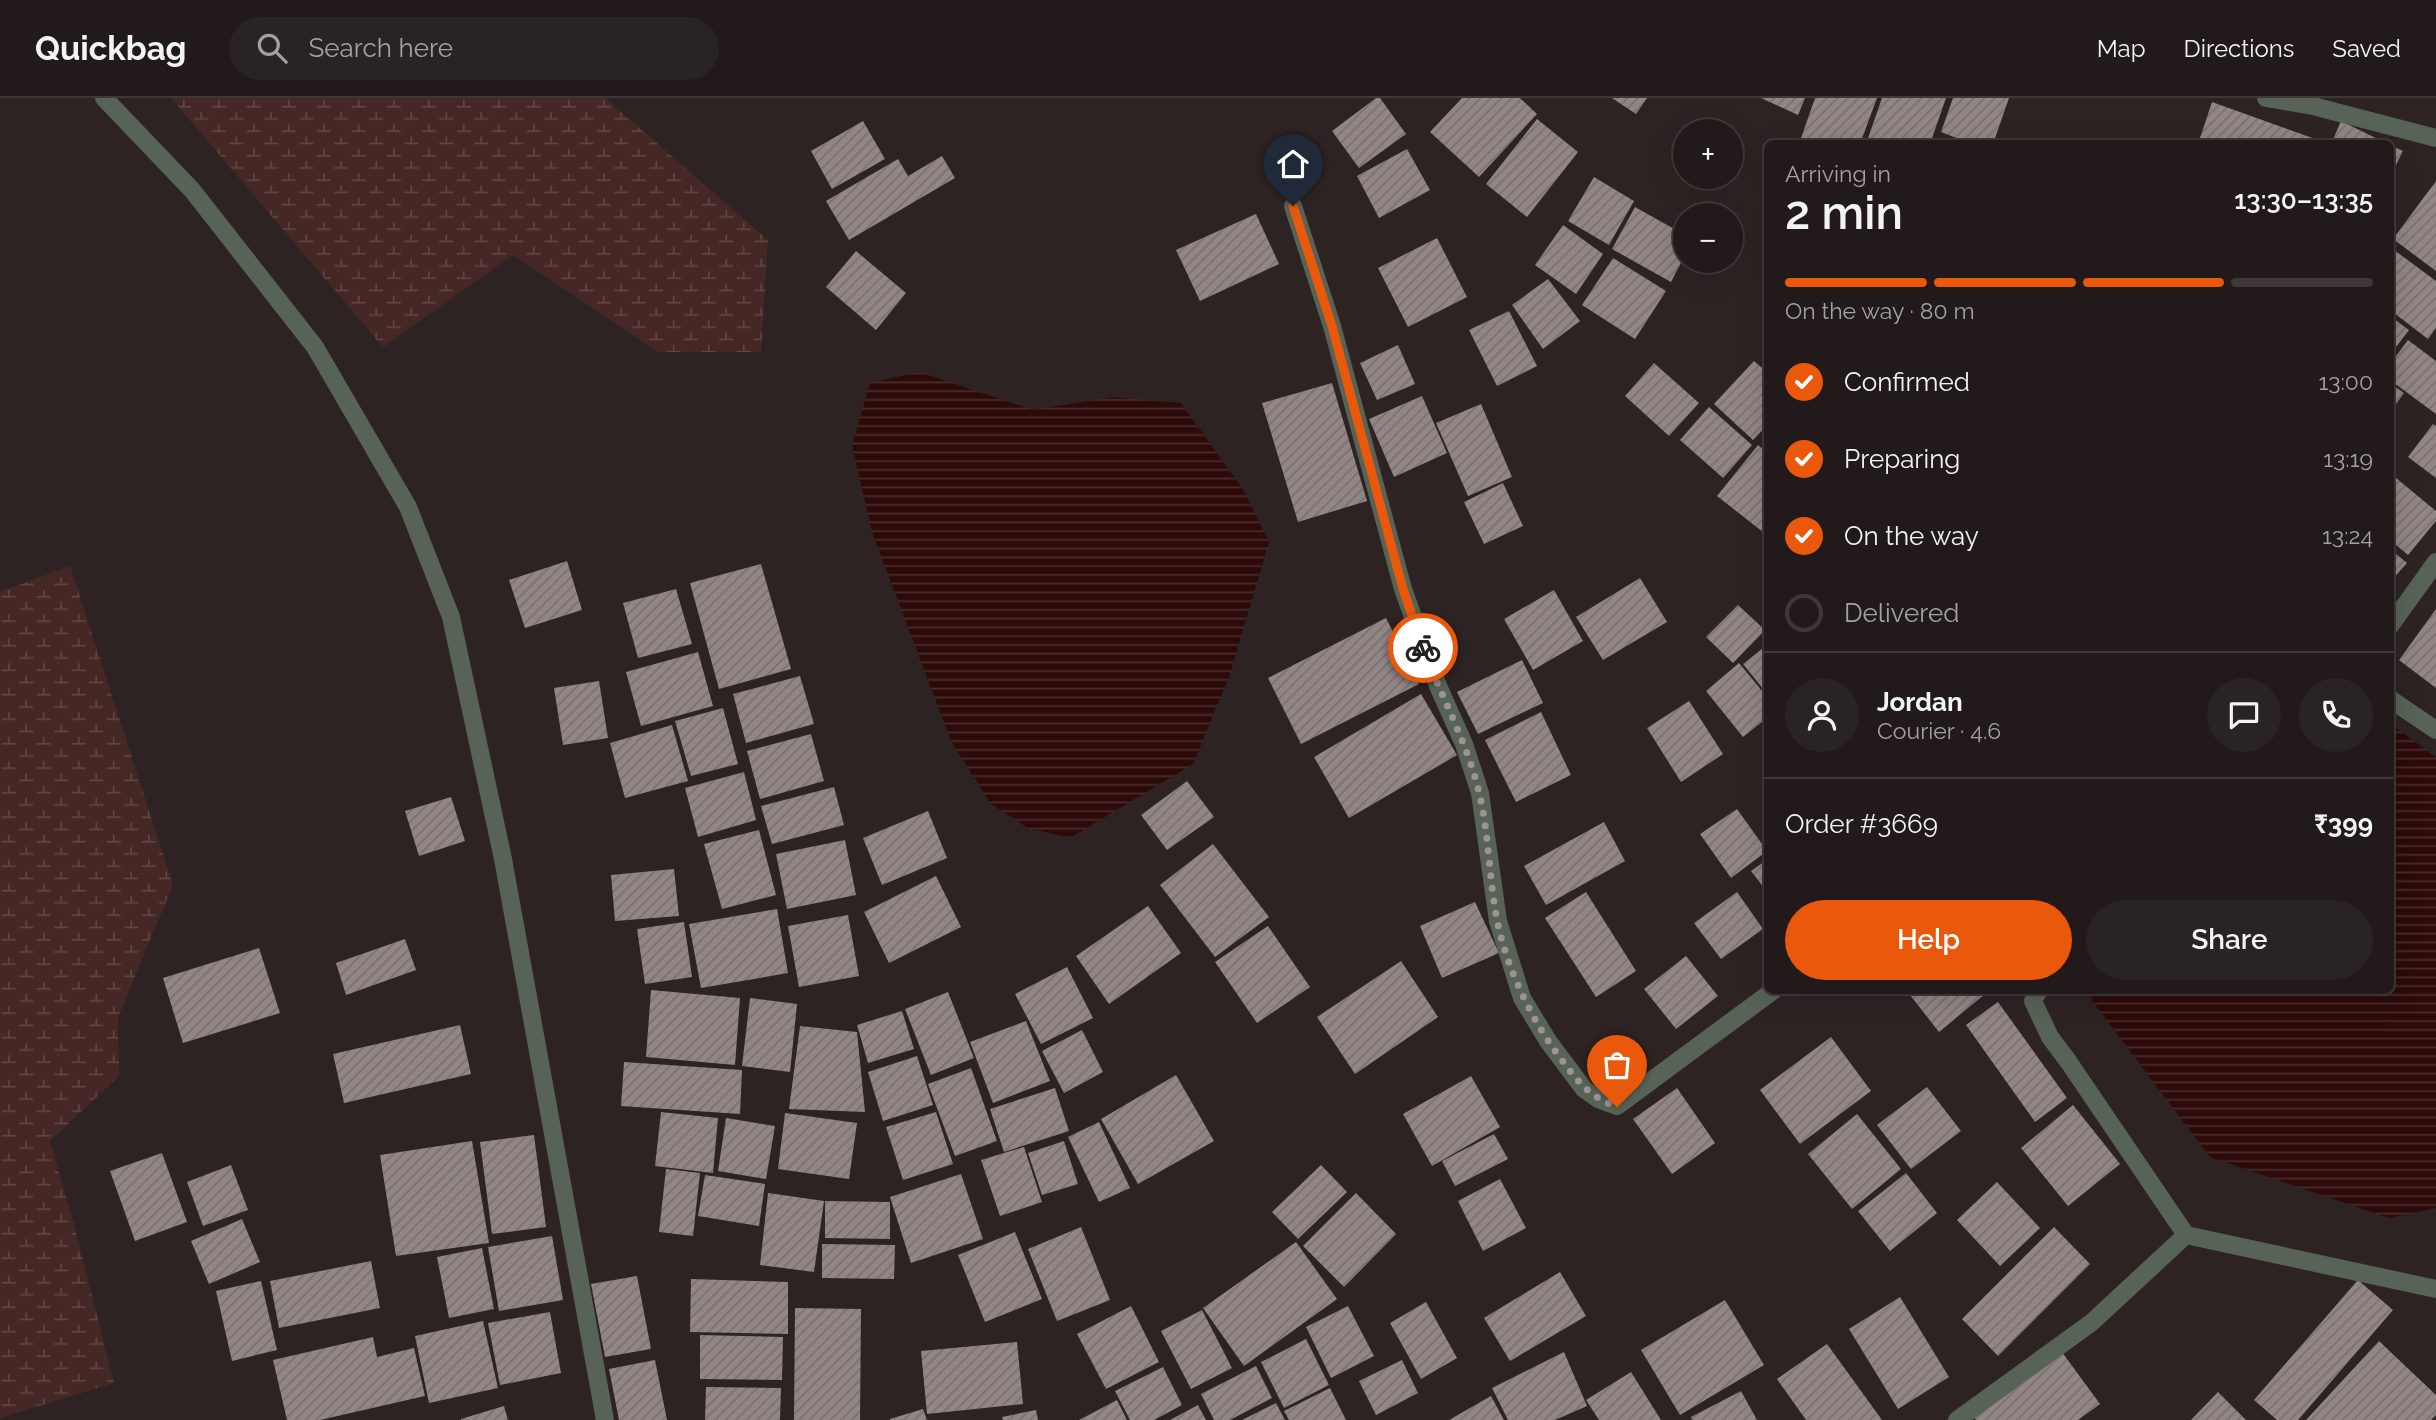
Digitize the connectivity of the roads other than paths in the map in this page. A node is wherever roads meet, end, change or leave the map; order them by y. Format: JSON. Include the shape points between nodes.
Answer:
{"nodes":[{"id":1,"x":104,"y":98,"type":"edge"},
{"id":2,"x":2266,"y":98,"type":"edge"},
{"id":3,"x":2308,"y":102,"type":"edge"},
{"id":4,"x":2436,"y":138,"type":"edge"},
{"id":5,"x":1293,"y":206,"type":"dead end"},
{"id":6,"x":2436,"y":562,"type":"edge"},
{"id":7,"x":2394,"y":620,"type":"edge"},
{"id":8,"x":2394,"y":702,"type":"edge"},
{"id":9,"x":2436,"y":730,"type":"edge"},
{"id":10,"x":1769,"y":994,"type":"edge"},
{"id":11,"x":2037,"y":994,"type":"edge"},
{"id":12,"x":2186,"y":1235,"type":"junction"},
{"id":13,"x":2436,"y":1289,"type":"edge"},
{"id":14,"x":606,"y":1420,"type":"edge"},
{"id":15,"x":1957,"y":1420,"type":"edge"}],
"edges":[{"from":1,"to":14,"type":"street","via":[[192,190],[315,347],[408,506],[451,617],[503,859]]},
{"from":2,"to":3,"type":"street"},
{"from":3,"to":4,"type":"street"},
{"from":5,"to":10,"type":"street","via":[[1332,326],[1403,589],[1480,793],[1501,932],[1522,998],[1584,1089],[1617,1107]]},
{"from":6,"to":7,"type":"street"},
{"from":8,"to":9,"type":"street"},
{"from":11,"to":12,"type":"street","via":[[2033,1000],[2050,1037]]},
{"from":12,"to":13,"type":"street"},
{"from":12,"to":15,"type":"street","via":[[2091,1323]]}]}
